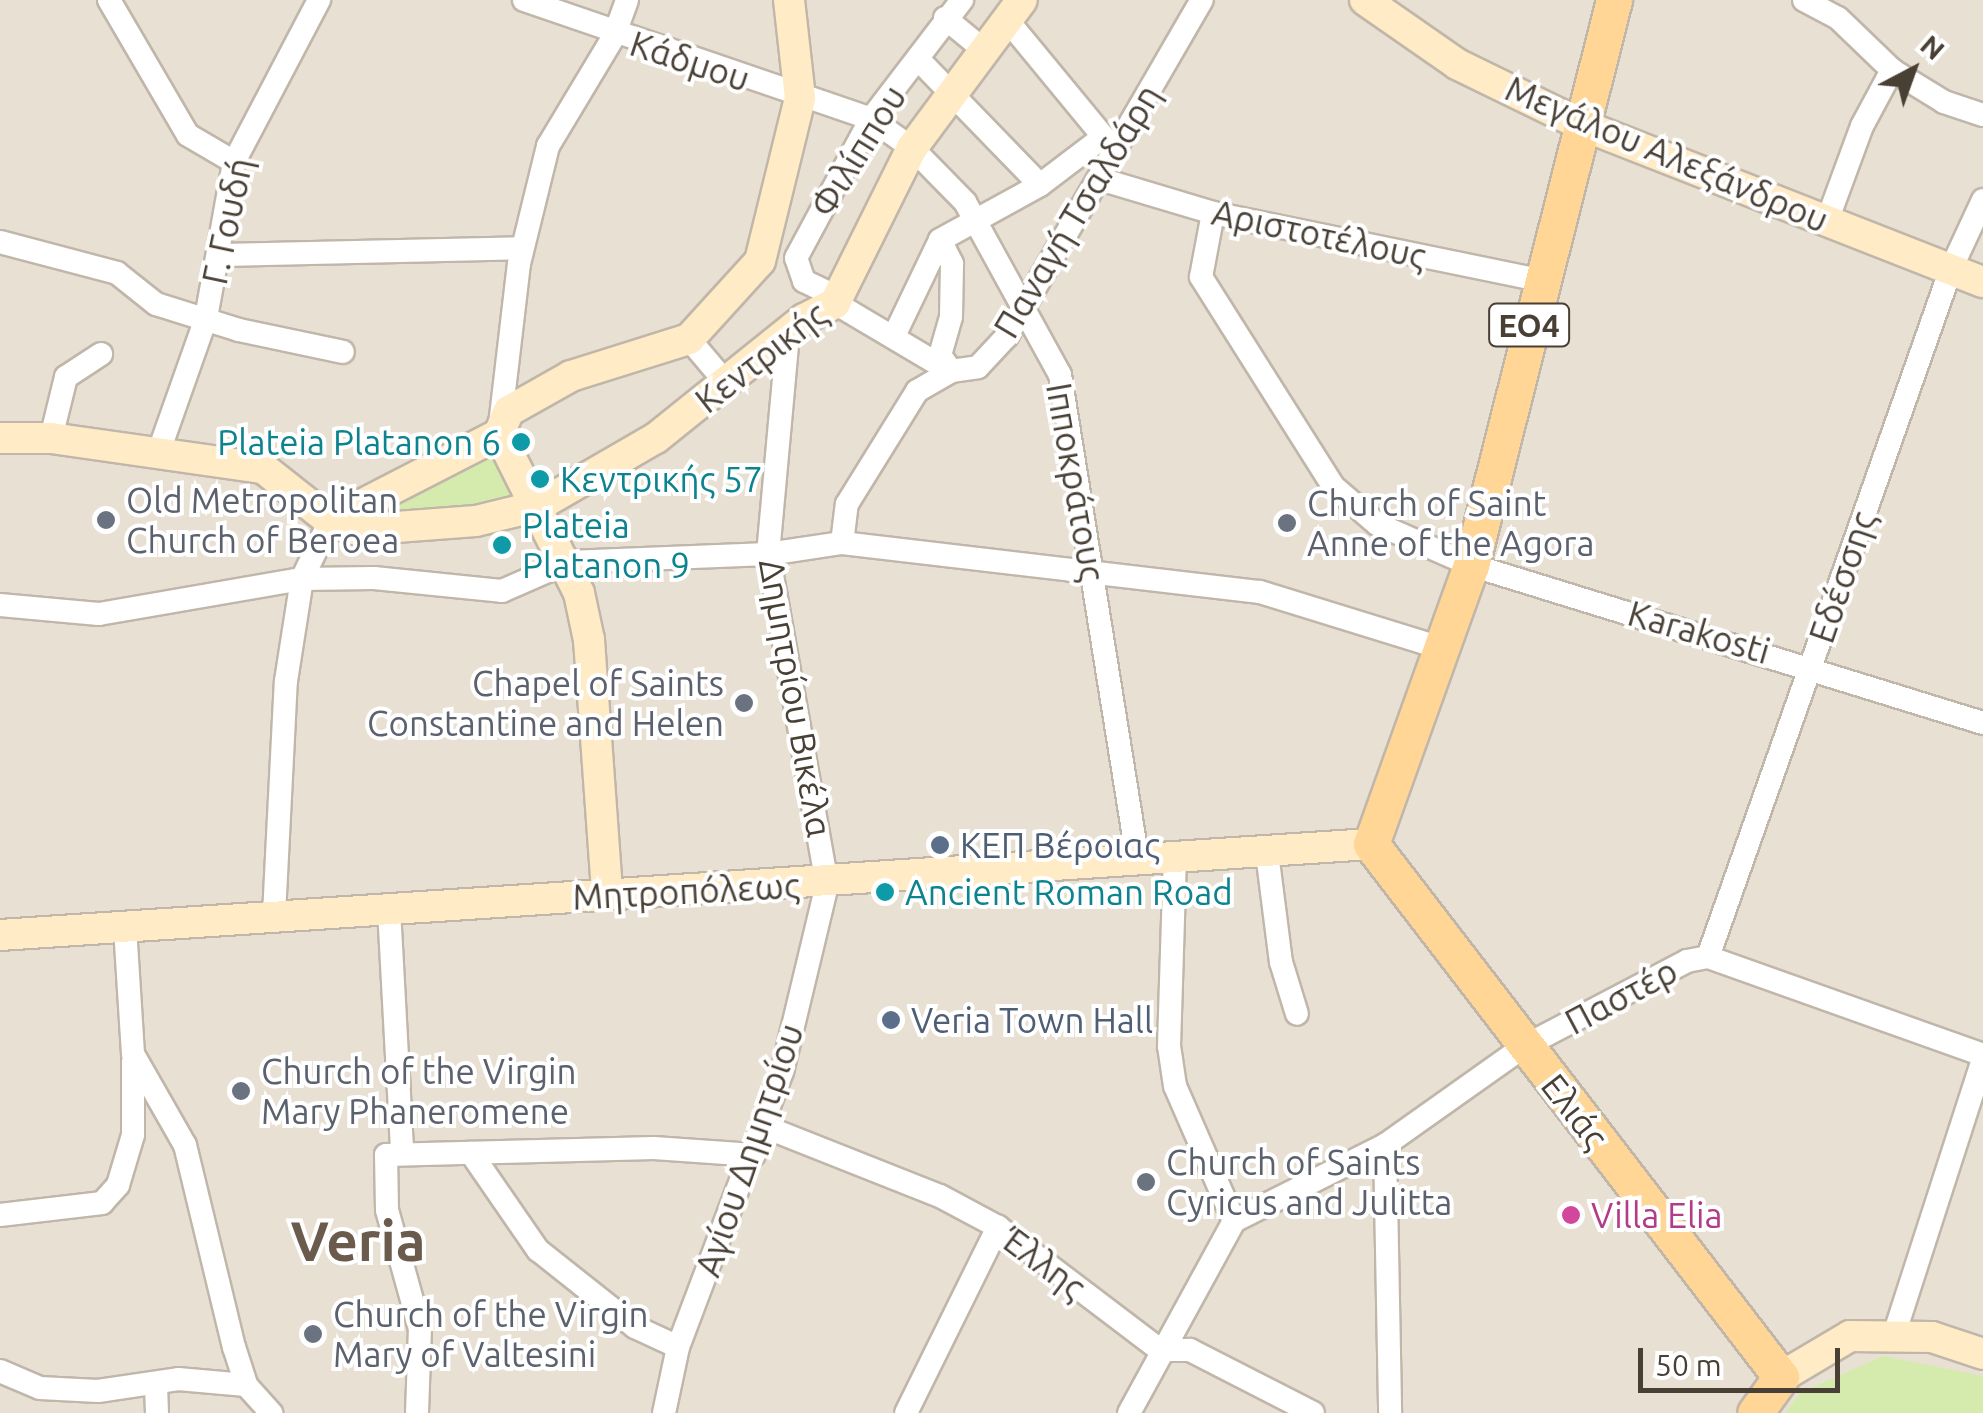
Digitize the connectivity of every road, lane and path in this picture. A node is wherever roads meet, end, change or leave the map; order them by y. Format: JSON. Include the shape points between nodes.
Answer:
{"nodes":[{"id":1,"x":109,"y":0,"type":"edge"},
{"id":2,"x":319,"y":0,"type":"edge"},
{"id":3,"x":524,"y":0,"type":"edge"},
{"id":4,"x":627,"y":0,"type":"edge"},
{"id":5,"x":789,"y":0,"type":"edge"},
{"id":6,"x":962,"y":0,"type":"edge"},
{"id":7,"x":1202,"y":0,"type":"edge"},
{"id":8,"x":1365,"y":0,"type":"edge"},
{"id":9,"x":1614,"y":0,"type":"edge"},
{"id":10,"x":1804,"y":0,"type":"edge"},
{"id":11,"x":1841,"y":9,"type":"edge"},
{"id":12,"x":1015,"y":11,"type":"edge"},
{"id":13,"x":945,"y":18,"type":"junction"},
{"id":14,"x":614,"y":36,"type":"junction"},
{"id":15,"x":984,"y":50,"type":"junction"},
{"id":16,"x":918,"y":59,"type":"junction"},
{"id":17,"x":1892,"y":70,"type":"junction"},
{"id":18,"x":949,"y":91,"type":"junction"},
{"id":19,"x":800,"y":98,"type":"junction"},
{"id":20,"x":1983,"y":115,"type":"edge"},
{"id":21,"x":871,"y":119,"type":"junction"},
{"id":22,"x":1582,"y":125,"type":"junction"},
{"id":23,"x":1109,"y":143,"type":"junction"},
{"id":24,"x":912,"y":148,"type":"junction"},
{"id":25,"x":234,"y":162,"type":"junction"},
{"id":26,"x":1100,"y":180,"type":"junction"},
{"id":27,"x":1040,"y":184,"type":"junction"},
{"id":28,"x":1983,"y":200,"type":"edge"},
{"id":29,"x":1213,"y":213,"type":"junction"},
{"id":30,"x":976,"y":219,"type":"junction"},
{"id":31,"x":1827,"y":221,"type":"junction"},
{"id":32,"x":940,"y":240,"type":"junction"},
{"id":33,"x":0,"y":242,"type":"edge"},
{"id":34,"x":522,"y":248,"type":"junction"},
{"id":35,"x":222,"y":255,"type":"junction"},
{"id":36,"x":1950,"y":269,"type":"junction"},
{"id":37,"x":1540,"y":280,"type":"junction"},
{"id":38,"x":1983,"y":282,"type":"edge"},
{"id":39,"x":836,"y":300,"type":"junction"},
{"id":40,"x":1025,"y":306,"type":"junction"},
{"id":41,"x":206,"y":318,"type":"junction"},
{"id":42,"x":788,"y":333,"type":"junction"},
{"id":43,"x":894,"y":336,"type":"junction"},
{"id":44,"x":689,"y":340,"type":"junction"},
{"id":45,"x":343,"y":352,"type":"dead end"},
{"id":46,"x":101,"y":354,"type":"dead end"},
{"id":47,"x":951,"y":372,"type":"junction"},
{"id":48,"x":726,"y":384,"type":"junction"},
{"id":49,"x":499,"y":434,"type":"junction"},
{"id":50,"x":0,"y":438,"type":"edge"},
{"id":51,"x":51,"y":438,"type":"junction"},
{"id":52,"x":159,"y":451,"type":"junction"},
{"id":53,"x":538,"y":506,"type":"junction"},
{"id":54,"x":330,"y":521,"type":"junction"},
{"id":55,"x":842,"y":543,"type":"junction"},
{"id":56,"x":768,"y":554,"type":"junction"},
{"id":57,"x":568,"y":562,"type":"junction"},
{"id":58,"x":1471,"y":564,"type":"junction"},
{"id":59,"x":1091,"y":569,"type":"junction"},
{"id":60,"x":302,"y":579,"type":"junction"},
{"id":61,"x":0,"y":605,"type":"edge"},
{"id":62,"x":1444,"y":649,"type":"junction"},
{"id":63,"x":1811,"y":665,"type":"junction"},
{"id":64,"x":1983,"y":723,"type":"edge"},
{"id":65,"x":1371,"y":844,"type":"junction"},
{"id":66,"x":1268,"y":853,"type":"junction"},
{"id":67,"x":1175,"y":859,"type":"junction"},
{"id":68,"x":1138,"y":862,"type":"junction"},
{"id":69,"x":827,"y":884,"type":"junction"},
{"id":70,"x":607,"y":894,"type":"junction"},
{"id":71,"x":389,"y":910,"type":"junction"},
{"id":72,"x":274,"y":915,"type":"junction"},
{"id":73,"x":125,"y":927,"type":"junction"},
{"id":74,"x":0,"y":935,"type":"edge"},
{"id":75,"x":1708,"y":958,"type":"junction"},
{"id":76,"x":1297,"y":1014,"type":"dead end"},
{"id":77,"x":1525,"y":1046,"type":"junction"},
{"id":78,"x":133,"y":1054,"type":"junction"},
{"id":79,"x":1983,"y":1057,"type":"edge"},
{"id":80,"x":763,"y":1126,"type":"junction"},
{"id":81,"x":1385,"y":1145,"type":"junction"},
{"id":82,"x":402,"y":1151,"type":"junction"},
{"id":83,"x":472,"y":1153,"type":"junction"},
{"id":84,"x":754,"y":1154,"type":"junction"},
{"id":85,"x":0,"y":1215,"type":"edge"},
{"id":86,"x":1234,"y":1221,"type":"junction"},
{"id":87,"x":998,"y":1227,"type":"junction"},
{"id":88,"x":1895,"y":1332,"type":"junction"},
{"id":89,"x":678,"y":1347,"type":"junction"},
{"id":90,"x":1160,"y":1350,"type":"junction"},
{"id":91,"x":1983,"y":1354,"type":"edge"},
{"id":92,"x":0,"y":1371,"type":"edge"},
{"id":93,"x":1781,"y":1377,"type":"junction"},
{"id":94,"x":246,"y":1385,"type":"junction"},
{"id":95,"x":156,"y":1386,"type":"junction"},
{"id":96,"x":907,"y":1412,"type":"edge"},
{"id":97,"x":157,"y":1413,"type":"edge"},
{"id":98,"x":271,"y":1413,"type":"edge"},
{"id":99,"x":417,"y":1413,"type":"edge"},
{"id":100,"x":664,"y":1413,"type":"edge"},
{"id":101,"x":1128,"y":1413,"type":"edge"},
{"id":102,"x":1313,"y":1413,"type":"edge"},
{"id":103,"x":1390,"y":1413,"type":"edge"},
{"id":104,"x":1755,"y":1413,"type":"edge"}],
"edges":[{"from":1,"to":25,"type":"street","via":[[188,135]]},
{"from":2,"to":25,"type":"street","name":"Γ. Γουδή"},
{"from":3,"to":14,"type":"street","name":"Κάδμου"},
{"from":4,"to":14,"type":"street"},
{"from":5,"to":19,"type":"street"},
{"from":6,"to":13,"type":"street","name":"Φιλίππου"},
{"from":7,"to":23,"type":"street","name":"Παναγή Τσαλδάρη"},
{"from":8,"to":22,"type":"street","name":"Μεγάλου Αλεξάνδρου","via":[[1457,64]]},
{"from":9,"to":22,"type":"main road","number":"ΕΟ4"},
{"from":10,"to":11,"type":"street"},
{"from":11,"to":17,"type":"street"},
{"from":12,"to":15,"type":"street","name":"Κεντρικής"},
{"from":12,"to":23,"type":"street"},
{"from":13,"to":15,"type":"street"},
{"from":13,"to":16,"type":"street","name":"Φιλίππου"},
{"from":14,"to":19,"type":"street","name":"Κάδμου"},
{"from":14,"to":34,"type":"street","via":[[548,146]]},
{"from":15,"to":18,"type":"street","name":"Κεντρικής"},
{"from":16,"to":18,"type":"street"},
{"from":16,"to":21,"type":"street","name":"Φιλίππου"},
{"from":17,"to":20,"type":"street","via":[[1944,102]]},
{"from":17,"to":31,"type":"street","via":[[1862,126]]},
{"from":18,"to":24,"type":"street","name":"Κεντρικής"},
{"from":18,"to":27,"type":"street"},
{"from":19,"to":21,"type":"street","name":"Ιπποκράτους"},
{"from":19,"to":44,"type":"street","via":[[769,240],[745,279]]},
{"from":21,"to":24,"type":"street","name":"Ιπποκράτους"},
{"from":21,"to":39,"type":"street","name":"Φιλίππου","via":[[796,258],[804,281]]},
{"from":22,"to":31,"type":"street","name":"Μεγάλου Αλεξάνδρου"},
{"from":22,"to":37,"type":"main road","number":"ΕΟ4"},
{"from":23,"to":26,"type":"street","name":"Παναγή Τσαλδάρη"},
{"from":23,"to":27,"type":"street"},
{"from":24,"to":30,"type":"street","name":"Ιπποκράτους"},
{"from":24,"to":39,"type":"street","name":"Κεντρικής"},
{"from":25,"to":35,"type":"street","name":"Γ. Γουδή"},
{"from":26,"to":29,"type":"street","name":"Αριστοτέλους"},
{"from":26,"to":40,"type":"street","name":"Παναγή Τσαλδάρη"},
{"from":27,"to":30,"type":"street"},
{"from":28,"to":36,"type":"street","name":"Εδέσσης"},
{"from":29,"to":37,"type":"street","name":"Αριστοτέλους"},
{"from":29,"to":58,"type":"street","name":"Karakosti","via":[[1201,277],[1334,487],[1377,524]]},
{"from":30,"to":32,"type":"street"},
{"from":30,"to":40,"type":"street","name":"Ιπποκράτους"},
{"from":31,"to":36,"type":"street","name":"Μεγάλου Αλεξάνδρου"},
{"from":32,"to":43,"type":"street"},
{"from":32,"to":47,"type":"street","via":[[952,264],[951,317],[940,355]]},
{"from":33,"to":41,"type":"street","via":[[116,273],[156,304]]},
{"from":34,"to":35,"type":"street"},
{"from":34,"to":49,"type":"street"},
{"from":35,"to":41,"type":"street","name":"Γ. Γουδή"},
{"from":36,"to":38,"type":"street","name":"Μεγάλου Αλεξάνδρου"},
{"from":36,"to":63,"type":"street","name":"Εδέσσης"},
{"from":37,"to":58,"type":"main road","number":"ΕΟ4"},
{"from":39,"to":42,"type":"street","name":"Κεντρικής"},
{"from":39,"to":43,"type":"street","name":"Φιλίππου"},
{"from":40,"to":47,"type":"street","name":"Παναγή Τσαλδάρη","via":[[978,367]]},
{"from":40,"to":59,"type":"street","name":"Ιπποκράτους","via":[[1060,375]]},
{"from":41,"to":45,"type":"street"},
{"from":41,"to":52,"type":"street","name":"Γ. Γουδή"},
{"from":42,"to":48,"type":"street","name":"Κεντρικής"},
{"from":42,"to":56,"type":"street","name":"Δημητρίου Βικέλα"},
{"from":43,"to":47,"type":"street","name":"Φιλίππου"},
{"from":44,"to":48,"type":"street"},
{"from":44,"to":49,"type":"street","via":[[572,376],[510,411]]},
{"from":46,"to":51,"type":"street","via":[[66,377]]},
{"from":47,"to":55,"type":"street","name":"Παναγή Τσαλδάρη","via":[[916,391],[891,427],[847,504]]},
{"from":48,"to":53,"type":"street","name":"Κεντρικής","via":[[656,438]]},
{"from":49,"to":53,"type":"street"},
{"from":49,"to":54,"type":"street"},
{"from":50,"to":51,"type":"street"},
{"from":51,"to":52,"type":"street"},
{"from":52,"to":54,"type":"street","via":[[262,468]]},
{"from":53,"to":54,"type":"street","name":"Κεντρικής","via":[[394,530],[357,530]]},
{"from":53,"to":57,"type":"street"},
{"from":54,"to":60,"type":"street"},
{"from":55,"to":56,"type":"street"},
{"from":55,"to":59,"type":"street"},
{"from":56,"to":57,"type":"street"},
{"from":56,"to":69,"type":"street","name":"Δημητρίου Βικέλα"},
{"from":57,"to":60,"type":"street","via":[[502,591],[374,578]]},
{"from":57,"to":70,"type":"street","via":[[589,640]]},
{"from":58,"to":62,"type":"main road","number":"ΕΟ4"},
{"from":58,"to":63,"type":"street","name":"Karakosti"},
{"from":59,"to":62,"type":"street","via":[[1260,592]]},
{"from":59,"to":68,"type":"street","name":"Ιπποκράτους"},
{"from":60,"to":61,"type":"street","via":[[99,614]]},
{"from":60,"to":72,"type":"street","via":[[277,783]]},
{"from":62,"to":65,"type":"main road","number":"ΕΟ4"},
{"from":63,"to":64,"type":"street","name":"Karakosti"},
{"from":63,"to":75,"type":"street","name":"Εδέσσης"},
{"from":65,"to":66,"type":"street","name":"Μητροπόλεως"},
{"from":65,"to":77,"type":"main road","name":"Ελιάς"},
{"from":66,"to":67,"type":"street","name":"Μητροπόλεως"},
{"from":66,"to":76,"type":"street","via":[[1281,962]]},
{"from":67,"to":68,"type":"street","name":"Μητροπόλεως"},
{"from":67,"to":86,"type":"street","via":[[1168,1046],[1175,1086]]},
{"from":68,"to":69,"type":"street","name":"Μητροπόλεως"},
{"from":69,"to":70,"type":"street","name":"Μητροπόλεως"},
{"from":69,"to":80,"type":"street","name":"Αγίου Δημητρίου"},
{"from":70,"to":71,"type":"street","name":"Μητροπόλεως"},
{"from":71,"to":72,"type":"street","name":"Μητροπόλεως"},
{"from":71,"to":82,"type":"street"},
{"from":72,"to":73,"type":"street","name":"Μητροπόλεως"},
{"from":73,"to":74,"type":"street","name":"Μητροπόλεως"},
{"from":73,"to":78,"type":"street"},
{"from":75,"to":77,"type":"street","name":"Παστέρ","via":[[1687,961]]},
{"from":75,"to":79,"type":"street","name":"Παστέρ"},
{"from":77,"to":81,"type":"street","name":"Παστέρ"},
{"from":77,"to":93,"type":"main road","name":"Ελιάς"},
{"from":78,"to":85,"type":"street","via":[[133,1134],[118,1185],[102,1202]]},
{"from":78,"to":94,"type":"street","via":[[185,1145]]},
{"from":79,"to":88,"type":"street"},
{"from":80,"to":84,"type":"street","name":"Αγίου Δημητρίου"},
{"from":80,"to":87,"type":"street","name":"Έλλης","via":[[882,1169]]},
{"from":81,"to":86,"type":"street","name":"Παστέρ"},
{"from":81,"to":103,"type":"street"},
{"from":82,"to":83,"type":"street"},
{"from":82,"to":99,"type":"street","via":[[386,1155],[387,1210],[420,1329]]},
{"from":83,"to":84,"type":"street","via":[[654,1148]]},
{"from":83,"to":89,"type":"street","via":[[538,1250],[635,1328]]},
{"from":84,"to":89,"type":"street","name":"Αγίου Δημητρίου"},
{"from":86,"to":90,"type":"street"},
{"from":87,"to":90,"type":"street","name":"Έλλης"},
{"from":87,"to":96,"type":"street"},
{"from":88,"to":91,"type":"street"},
{"from":88,"to":93,"type":"street","via":[[1850,1336]]},
{"from":89,"to":100,"type":"street","name":"Αγίου Δημητρίου"},
{"from":90,"to":101,"type":"street"},
{"from":90,"to":102,"type":"street","name":"Έλλης","via":[[1190,1350]]},
{"from":92,"to":95,"type":"street","via":[[40,1388]]},
{"from":93,"to":104,"type":"main road"},
{"from":94,"to":95,"type":"street","via":[[178,1379]]},
{"from":94,"to":98,"type":"street"},
{"from":95,"to":97,"type":"street"}]}
